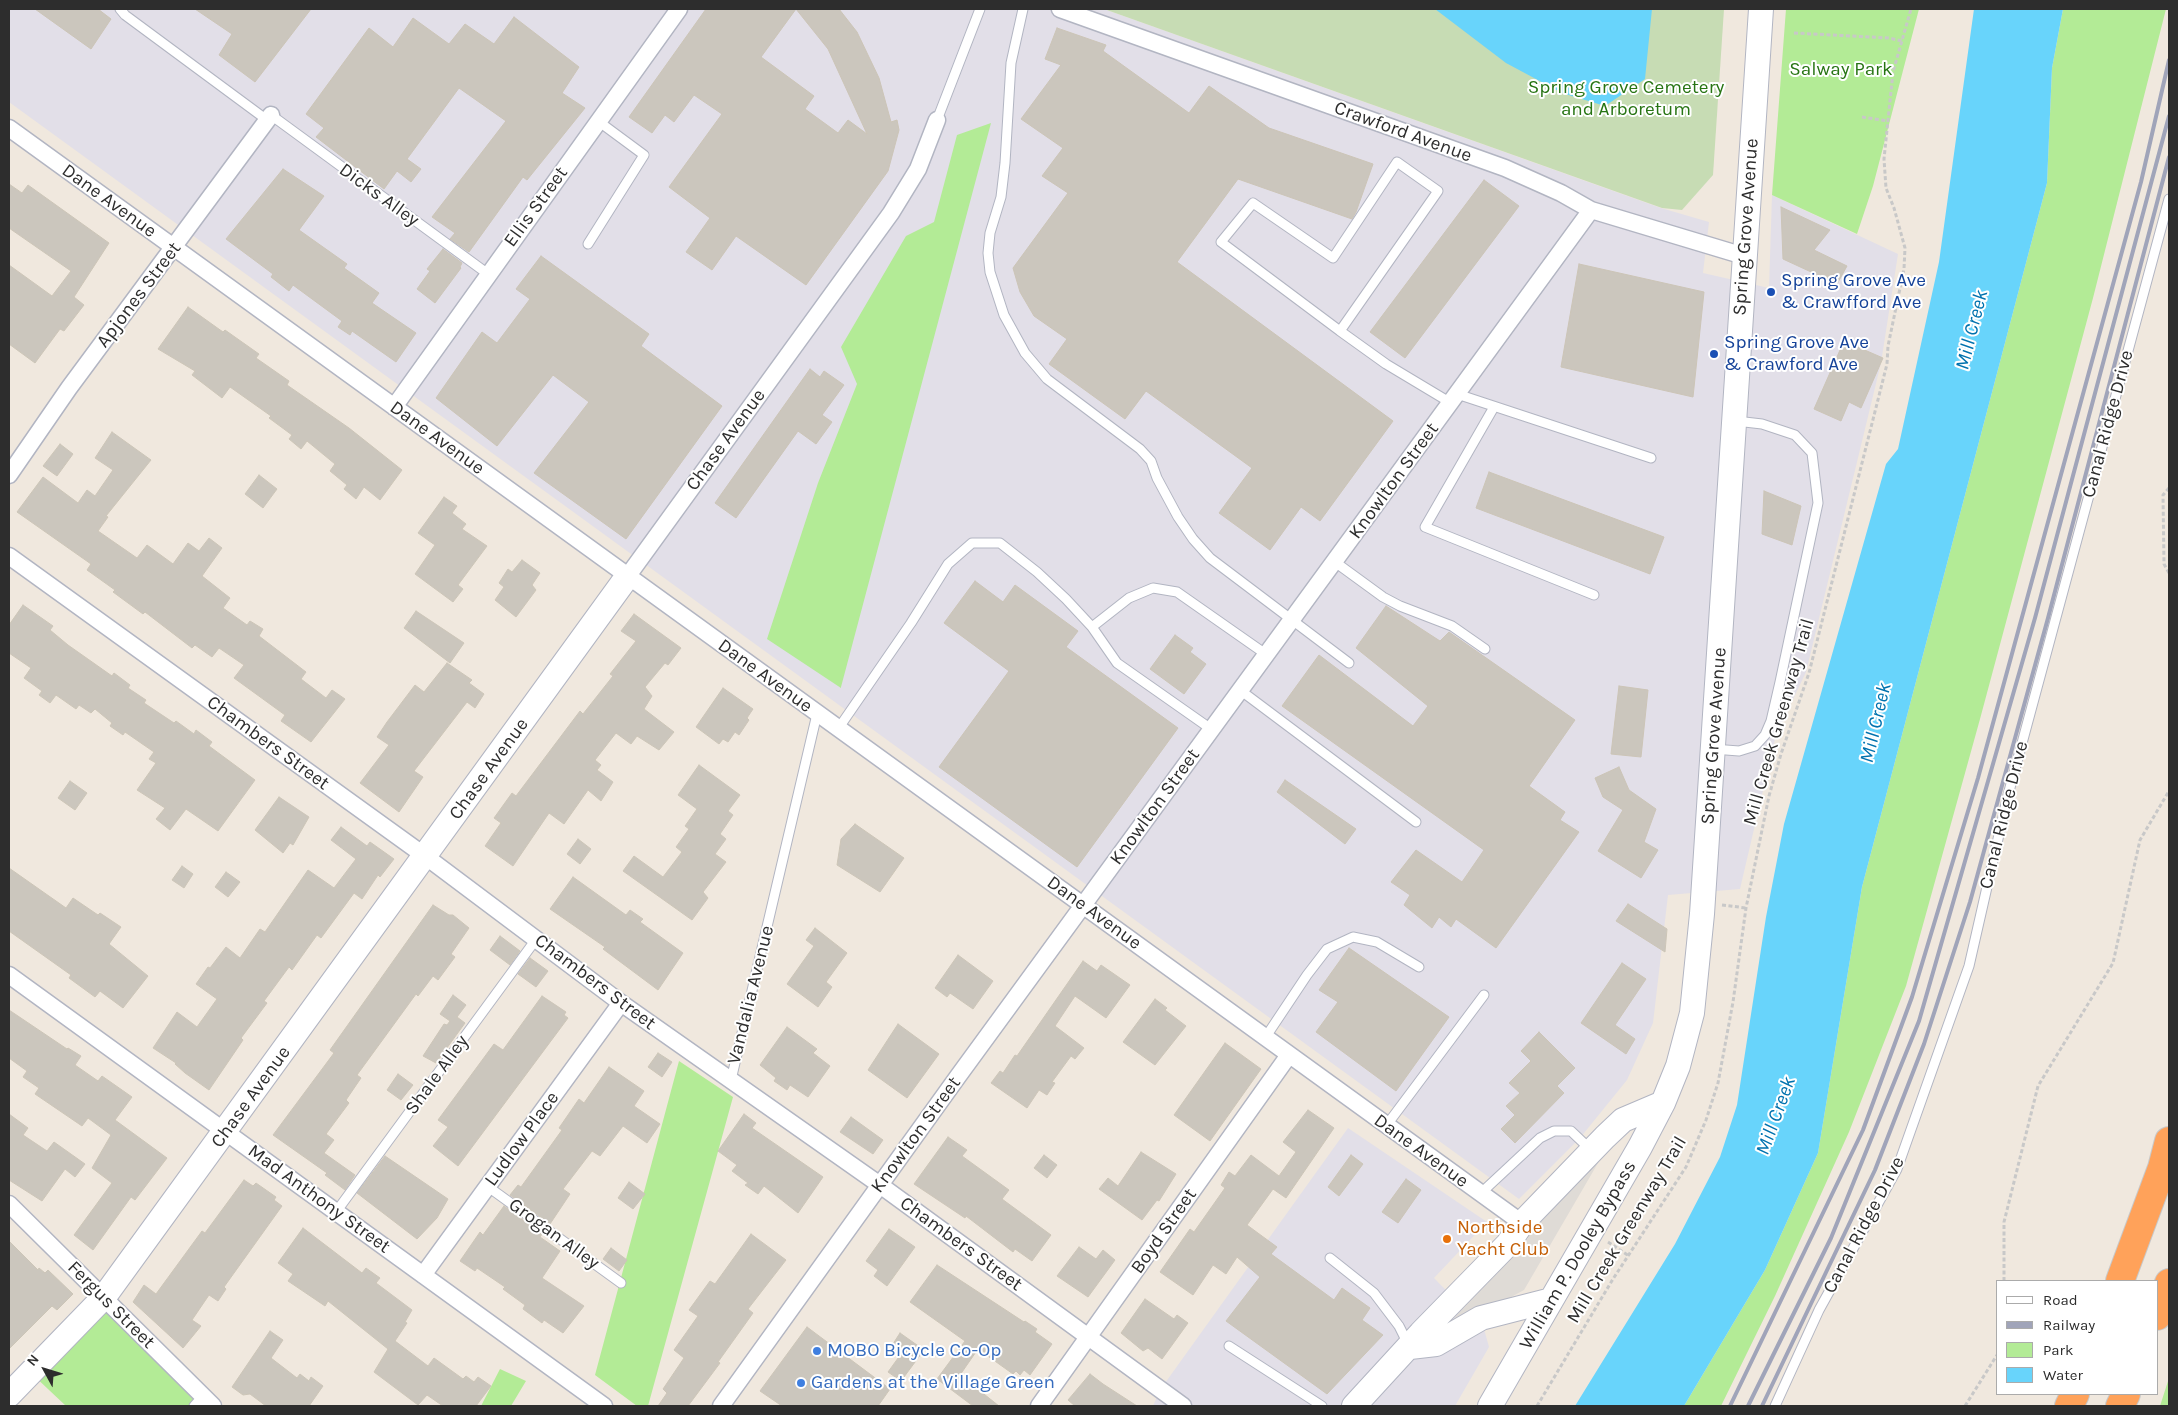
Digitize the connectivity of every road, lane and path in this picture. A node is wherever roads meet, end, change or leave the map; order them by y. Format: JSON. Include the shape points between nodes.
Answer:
{"nodes":[{"id":1,"x":120,"y":9,"type":"edge"},
{"id":2,"x":679,"y":9,"type":"edge"},
{"id":3,"x":980,"y":9,"type":"edge"},
{"id":4,"x":1023,"y":9,"type":"edge"},
{"id":5,"x":1060,"y":9,"type":"edge"},
{"id":6,"x":1761,"y":9,"type":"edge"},
{"id":7,"x":1912,"y":9,"type":"edge"},
{"id":8,"x":1794,"y":33,"type":"dead end"},
{"id":9,"x":1902,"y":42,"type":"junction"},
{"id":10,"x":1862,"y":117,"type":"dead end"},
{"id":11,"x":269,"y":118,"type":"junction"},
{"id":12,"x":937,"y":120,"type":"joint"},
{"id":13,"x":598,"y":121,"type":"junction"},
{"id":14,"x":1888,"y":121,"type":"junction"},
{"id":15,"x":9,"y":128,"type":"edge"},
{"id":16,"x":2169,"y":199,"type":"edge"},
{"id":17,"x":1591,"y":210,"type":"junction"},
{"id":18,"x":588,"y":244,"type":"dead end"},
{"id":19,"x":174,"y":248,"type":"junction"},
{"id":20,"x":1744,"y":256,"type":"junction"},
{"id":21,"x":488,"y":274,"type":"junction"},
{"id":22,"x":1340,"y":331,"type":"junction"},
{"id":23,"x":1454,"y":398,"type":"junction"},
{"id":24,"x":394,"y":407,"type":"junction"},
{"id":25,"x":1494,"y":407,"type":"junction"},
{"id":26,"x":1735,"y":420,"type":"junction"},
{"id":27,"x":1651,"y":458,"type":"dead end"},
{"id":28,"x":9,"y":475,"type":"edge"},
{"id":29,"x":2169,"y":488,"type":"edge"},
{"id":30,"x":9,"y":556,"type":"edge"},
{"id":31,"x":1335,"y":562,"type":"junction"},
{"id":32,"x":2169,"y":573,"type":"edge"},
{"id":33,"x":627,"y":577,"type":"junction"},
{"id":34,"x":1594,"y":595,"type":"dead end"},
{"id":35,"x":1292,"y":620,"type":"junction"},
{"id":36,"x":1092,"y":626,"type":"junction"},
{"id":37,"x":1485,"y":649,"type":"dead end"},
{"id":38,"x":1267,"y":655,"type":"junction"},
{"id":39,"x":1349,"y":663,"type":"dead end"},
{"id":40,"x":1240,"y":690,"type":"junction"},
{"id":41,"x":817,"y":714,"type":"junction"},
{"id":42,"x":838,"y":729,"type":"junction"},
{"id":43,"x":1211,"y":729,"type":"junction"},
{"id":44,"x":1713,"y":749,"type":"junction"},
{"id":45,"x":2169,"y":791,"type":"edge"},
{"id":46,"x":1416,"y":822,"type":"dead end"},
{"id":47,"x":425,"y":856,"type":"junction"},
{"id":48,"x":1084,"y":906,"type":"junction"},
{"id":49,"x":537,"y":938,"type":"junction"},
{"id":50,"x":1419,"y":968,"type":"dead end"},
{"id":51,"x":9,"y":974,"type":"edge"},
{"id":52,"x":1484,"y":995,"type":"dead end"},
{"id":53,"x":621,"y":1003,"type":"junction"},
{"id":54,"x":1265,"y":1038,"type":"junction"},
{"id":55,"x":1289,"y":1055,"type":"junction"},
{"id":56,"x":731,"y":1080,"type":"junction"},
{"id":57,"x":1663,"y":1103,"type":"junction"},
{"id":58,"x":1386,"y":1126,"type":"junction"},
{"id":59,"x":226,"y":1132,"type":"junction"},
{"id":60,"x":2169,"y":1141,"type":"edge"},
{"id":61,"x":1592,"y":1151,"type":"junction"},
{"id":62,"x":880,"y":1185,"type":"junction"},
{"id":63,"x":487,"y":1186,"type":"junction"},
{"id":64,"x":1480,"y":1194,"type":"junction"},
{"id":65,"x":336,"y":1212,"type":"junction"},
{"id":66,"x":12,"y":1213,"type":"edge"},
{"id":67,"x":1522,"y":1223,"type":"junction"},
{"id":68,"x":1330,"y":1258,"type":"dead end"},
{"id":69,"x":423,"y":1275,"type":"junction"},
{"id":70,"x":2004,"y":1280,"type":"edge"},
{"id":71,"x":2120,"y":1280,"type":"edge"},
{"id":72,"x":621,"y":1283,"type":"dead end"},
{"id":73,"x":2169,"y":1283,"type":"edge"},
{"id":74,"x":104,"y":1296,"type":"junction"},
{"id":75,"x":1551,"y":1300,"type":"junction"},
{"id":76,"x":2158,"y":1313,"type":"edge"},
{"id":77,"x":1089,"y":1337,"type":"junction"},
{"id":78,"x":1229,"y":1346,"type":"dead end"},
{"id":79,"x":1410,"y":1346,"type":"junction"},
{"id":80,"x":1996,"y":1357,"type":"edge"},
{"id":81,"x":9,"y":1395,"type":"edge"},
{"id":82,"x":203,"y":1403,"type":"edge"},
{"id":83,"x":604,"y":1406,"type":"edge"},
{"id":84,"x":721,"y":1406,"type":"edge"},
{"id":85,"x":1039,"y":1406,"type":"edge"},
{"id":86,"x":1183,"y":1406,"type":"edge"},
{"id":87,"x":1322,"y":1406,"type":"edge"},
{"id":88,"x":1354,"y":1406,"type":"edge"},
{"id":89,"x":1490,"y":1406,"type":"edge"},
{"id":90,"x":1537,"y":1406,"type":"edge"},
{"id":91,"x":1774,"y":1406,"type":"edge"},
{"id":92,"x":1965,"y":1406,"type":"edge"}],
"edges":[{"from":1,"to":11,"type":"lane","name":"Dicks Alley"},
{"from":2,"to":13,"type":"street","name":"Ellis Street"},
{"from":3,"to":12,"type":"lane"},
{"from":4,"to":35,"type":"lane","via":[[1011,63],[1005,163],[988,253],[990,272],[1004,315],[1025,353],[1047,379],[1140,449],[1151,461],[1178,517],[1210,558]]},
{"from":5,"to":17,"type":"street","name":"Crawford Avenue","via":[[1505,168]]},
{"from":6,"to":20,"type":"street","name":"Spring Grove Avenue"},
{"from":7,"to":9,"type":"path","name":"Mill Creek Greenway Trail"},
{"from":8,"to":9,"type":"path","via":[[1889,38]]},
{"from":9,"to":14,"type":"path","name":"Mill Creek Greenway Trail","via":[[1893,72]]},
{"from":10,"to":14,"type":"path"},
{"from":11,"to":19,"type":"street","name":"Apjones Street"},
{"from":11,"to":21,"type":"lane","name":"Dicks Alley"},
{"from":12,"to":33,"type":"street","name":"Chase Avenue","via":[[918,169],[891,212]]},
{"from":13,"to":18,"type":"lane","via":[[644,155]]},
{"from":13,"to":21,"type":"street","name":"Ellis Street"},
{"from":14,"to":90,"type":"path","name":"Mill Creek Greenway Trail","via":[[1884,159],[1886,188],[1902,238],[1904,269],[1887,364],[1810,673],[1769,796],[1746,908],[1718,1083],[1686,1167],[1613,1278]]},
{"from":15,"to":19,"type":"street","name":"Dane Avenue"},
{"from":16,"to":91,"type":"lane","name":"Canal Ridge Drive","via":[[2008,794],[1969,966],[1898,1169],[1819,1310]]},
{"from":17,"to":20,"type":"street","name":"Crawford Avenue"},
{"from":17,"to":23,"type":"street","name":"Knowlton Street"},
{"from":19,"to":24,"type":"street","name":"Dane Avenue"},
{"from":19,"to":28,"type":"street","name":"Apjones Street","via":[[69,388]]},
{"from":20,"to":26,"type":"street","name":"Spring Grove Avenue"},
{"from":21,"to":24,"type":"street","name":"Ellis Street"},
{"from":22,"to":22,"type":"lane","via":[[1438,191],[1397,162],[1333,258],[1253,203],[1221,242]]},
{"from":22,"to":23,"type":"lane","via":[[1386,364]]},
{"from":23,"to":25,"type":"lane"},
{"from":23,"to":31,"type":"street","name":"Knowlton Street"},
{"from":24,"to":33,"type":"street","name":"Dane Avenue"},
{"from":25,"to":27,"type":"lane"},
{"from":25,"to":34,"type":"lane","via":[[1425,527]]},
{"from":26,"to":44,"type":"street","name":"Spring Grove Avenue"},
{"from":26,"to":44,"type":"lane","via":[[1762,424],[1796,435],[1812,453],[1818,503],[1771,721],[1755,746],[1739,751]]},
{"from":29,"to":32,"type":"path","via":[[2163,495],[2164,564]]},
{"from":30,"to":47,"type":"street","name":"Chambers Street"},
{"from":31,"to":35,"type":"street","name":"Knowlton Street"},
{"from":31,"to":37,"type":"lane","via":[[1383,597],[1452,626]]},
{"from":33,"to":41,"type":"street","name":"Dane Avenue"},
{"from":33,"to":47,"type":"street","name":"Chase Avenue"},
{"from":35,"to":38,"type":"street","name":"Knowlton Street"},
{"from":35,"to":39,"type":"lane"},
{"from":36,"to":38,"type":"lane","via":[[1129,598],[1153,588],[1176,592]]},
{"from":36,"to":42,"type":"lane","via":[[1037,572],[1000,543],[972,543],[948,564]]},
{"from":36,"to":43,"type":"lane","via":[[1117,663]]},
{"from":38,"to":40,"type":"street","name":"Knowlton Street"},
{"from":40,"to":43,"type":"street","name":"Knowlton Street"},
{"from":40,"to":46,"type":"lane"},
{"from":41,"to":42,"type":"street","name":"Dane Avenue"},
{"from":41,"to":56,"type":"lane","name":"Vandalia Avenue"},
{"from":42,"to":48,"type":"street","name":"Dane Avenue"},
{"from":43,"to":48,"type":"street","name":"Knowlton Street"},
{"from":44,"to":57,"type":"street","name":"Spring Grove Avenue","via":[[1696,990],[1686,1040]]},
{"from":45,"to":70,"type":"path","via":[[2140,840],[2113,963],[2038,1086],[2004,1222]]},
{"from":47,"to":49,"type":"street","name":"Chambers Street"},
{"from":47,"to":59,"type":"street","name":"Chase Avenue"},
{"from":48,"to":54,"type":"street","name":"Dane Avenue"},
{"from":48,"to":62,"type":"street","name":"Knowlton Street"},
{"from":49,"to":53,"type":"street","name":"Chambers Street"},
{"from":49,"to":65,"type":"lane","name":"Shale Alley"},
{"from":50,"to":54,"type":"lane","via":[[1377,942],[1353,937],[1328,950],[1307,975]]},
{"from":51,"to":59,"type":"street","name":"Mad Anthony Street"},
{"from":52,"to":58,"type":"lane"},
{"from":53,"to":56,"type":"street","name":"Chambers Street"},
{"from":53,"to":63,"type":"street","name":"Ludlow Place"},
{"from":54,"to":55,"type":"street","name":"Dane Avenue"},
{"from":55,"to":58,"type":"street","name":"Dane Avenue"},
{"from":55,"to":77,"type":"street","name":"Boyd Street"},
{"from":56,"to":62,"type":"street","name":"Chambers Street"},
{"from":57,"to":61,"type":"street","via":[[1623,1120]]},
{"from":57,"to":75,"type":"street","name":"William P. Dooley Bypass"},
{"from":58,"to":64,"type":"street","name":"Dane Avenue"},
{"from":59,"to":65,"type":"street","name":"Mad Anthony Street"},
{"from":59,"to":74,"type":"street","name":"Chase Avenue"},
{"from":60,"to":71,"type":"highway"},
{"from":61,"to":64,"type":"lane","via":[[1571,1131],[1554,1131],[1540,1138]]},
{"from":61,"to":67,"type":"street"},
{"from":62,"to":77,"type":"street","name":"Chambers Street"},
{"from":62,"to":84,"type":"street","name":"Knowlton Street"},
{"from":63,"to":69,"type":"street","name":"Ludlow Place"},
{"from":63,"to":72,"type":"lane","name":"Grogan Alley"},
{"from":64,"to":67,"type":"street","name":"Dane Avenue"},
{"from":65,"to":69,"type":"street","name":"Mad Anthony Street"},
{"from":66,"to":74,"type":"street","name":"Fergus Street"},
{"from":67,"to":79,"type":"street","via":[[1508,1244]]},
{"from":68,"to":79,"type":"lane","via":[[1374,1293]]},
{"from":69,"to":83,"type":"street","name":"Mad Anthony Street"},
{"from":73,"to":76,"type":"highway"},
{"from":74,"to":81,"type":"street","name":"Chase Avenue"},
{"from":74,"to":82,"type":"street","name":"Fergus Street"},
{"from":75,"to":79,"type":"street","via":[[1481,1318],[1436,1344]]},
{"from":75,"to":89,"type":"street","name":"William P. Dooley Bypass"},
{"from":77,"to":85,"type":"street","name":"Boyd Street"},
{"from":77,"to":86,"type":"street","name":"Chambers Street"},
{"from":78,"to":87,"type":"lane"},
{"from":79,"to":88,"type":"street"},
{"from":80,"to":92,"type":"path"}]}
